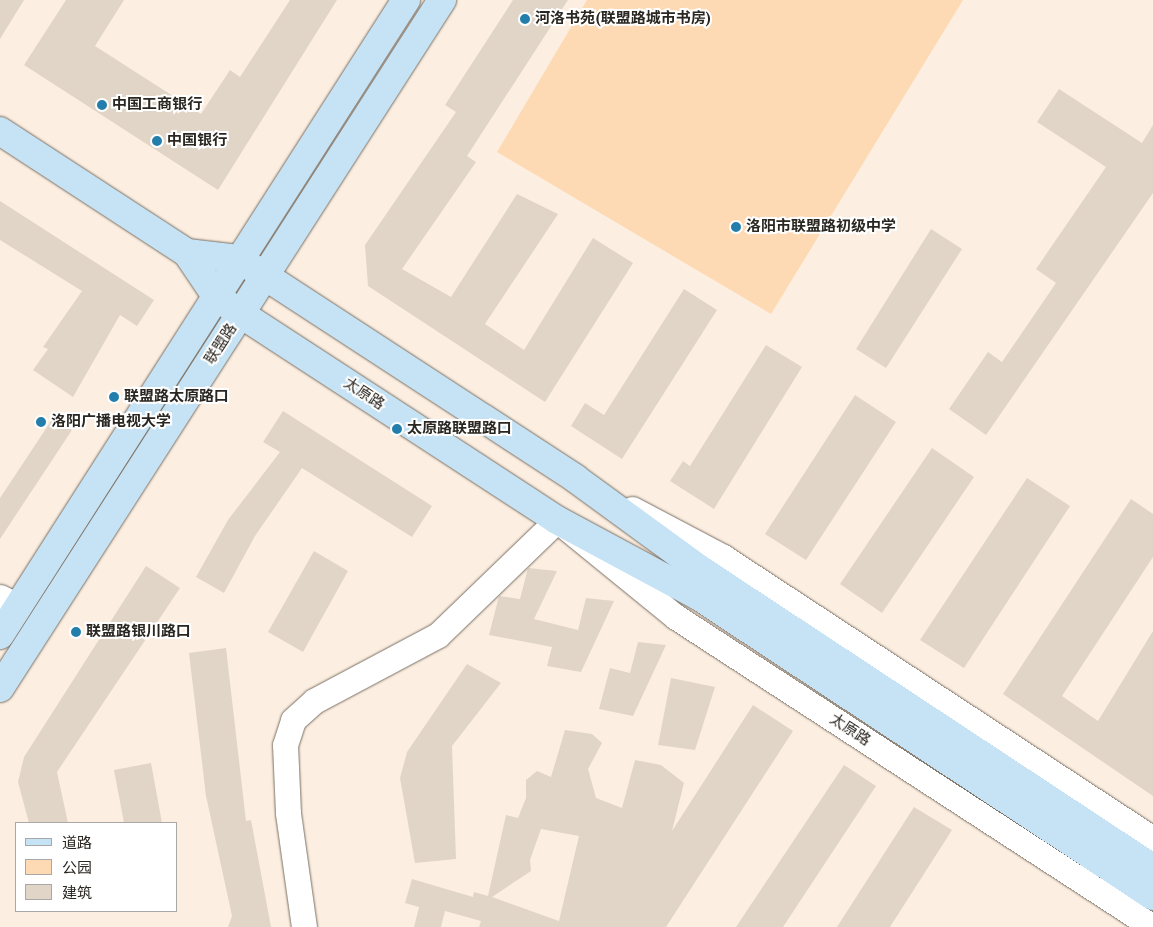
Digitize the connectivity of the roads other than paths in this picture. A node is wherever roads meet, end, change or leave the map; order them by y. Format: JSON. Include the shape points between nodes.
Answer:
{"nodes":[{"id":1,"x":406,"y":0,"type":"edge"},
{"id":2,"x":442,"y":0,"type":"edge"},
{"id":3,"x":0,"y":131,"type":"edge"},
{"id":4,"x":187,"y":253,"type":"junction"},
{"id":5,"x":240,"y":259,"type":"junction"},
{"id":6,"x":265,"y":276,"type":"junction"},
{"id":7,"x":216,"y":296,"type":"junction"},
{"id":8,"x":241,"y":314,"type":"junction"},
{"id":9,"x":576,"y":479,"type":"junction"},
{"id":10,"x":556,"y":520,"type":"junction"},
{"id":11,"x":9,"y":602,"type":"edge"},
{"id":12,"x":0,"y":635,"type":"edge"},
{"id":13,"x":0,"y":688,"type":"edge"},
{"id":14,"x":1153,"y":839,"type":"edge"},
{"id":15,"x":1153,"y":868,"type":"edge"},
{"id":16,"x":1153,"y":896,"type":"edge"},
{"id":17,"x":304,"y":927,"type":"edge"},
{"id":18,"x":1153,"y":927,"type":"edge"}],
"edges":[{"from":1,"to":5,"type":"main road","name":"联盟路"},
{"from":2,"to":6,"type":"main road","name":"联盟路"},
{"from":3,"to":4,"type":"main road","name":"太原路"},
{"from":4,"to":5,"type":"main road","name":"太原路"},
{"from":4,"to":7,"type":"main road","name":"太原路"},
{"from":5,"to":6,"type":"main road","name":"太原路"},
{"from":5,"to":7,"type":"main road","name":"联盟路"},
{"from":6,"to":8,"type":"main road","name":"联盟路"},
{"from":6,"to":9,"type":"main road","name":"太原路"},
{"from":7,"to":8,"type":"main road","name":"太原路"},
{"from":7,"to":11,"type":"main road","name":"联盟路"},
{"from":8,"to":10,"type":"main road","name":"太原路"},
{"from":8,"to":13,"type":"main road","name":"联盟路"},
{"from":9,"to":14,"type":"street","name":"太原路","via":[[723,557]]},
{"from":9,"to":15,"type":"main road","name":"太原路","via":[[701,570]]},
{"from":10,"to":16,"type":"main road","name":"太原路","via":[[700,597]]},
{"from":10,"to":17,"type":"street","via":[[438,635],[314,701],[294,720],[285,745],[288,813]]},
{"from":10,"to":18,"type":"street","name":"太原路","via":[[676,617]]},
{"from":11,"to":12,"type":"main road","name":"联盟路"}]}
